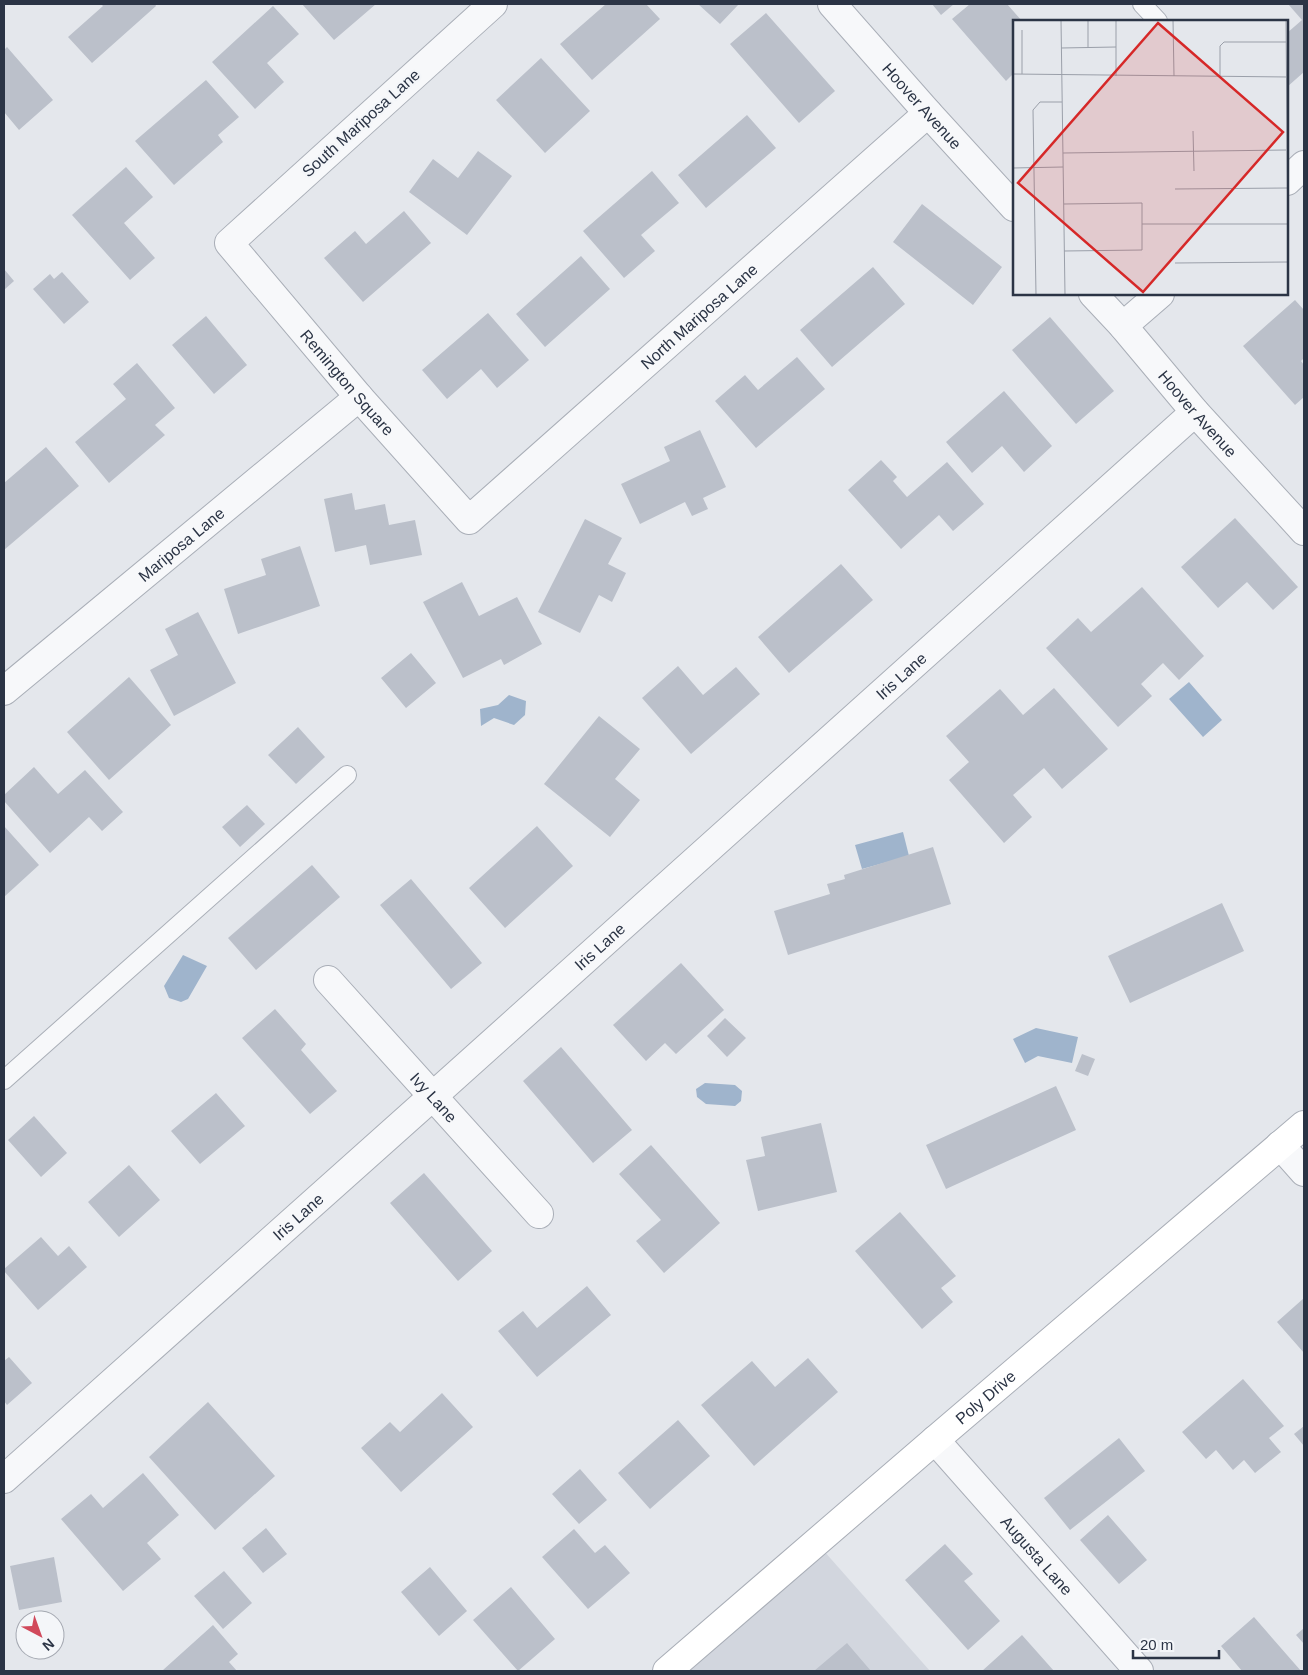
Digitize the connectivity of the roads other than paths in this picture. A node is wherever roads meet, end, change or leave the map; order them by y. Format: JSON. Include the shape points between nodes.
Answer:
{"nodes":[{"id":1,"x":493,"y":4,"type":"edge"},
{"id":2,"x":832,"y":4,"type":"edge"},
{"id":3,"x":1142,"y":4,"type":"edge"},
{"id":4,"x":1157,"y":20,"type":"edge"},
{"id":5,"x":928,"y":113,"type":"junction"},
{"id":6,"x":1013,"y":206,"type":"edge"},
{"id":7,"x":229,"y":243,"type":"joint"},
{"id":8,"x":1095,"y":295,"type":"edge"},
{"id":9,"x":1159,"y":295,"type":"edge"},
{"id":10,"x":1123,"y":326,"type":"junction"},
{"id":11,"x":359,"y":396,"type":"junction"},
{"id":12,"x":1195,"y":412,"type":"junction"},
{"id":13,"x":470,"y":520,"type":"joint"},
{"id":14,"x":1304,"y":531,"type":"edge"},
{"id":15,"x":4,"y":691,"type":"edge"},
{"id":16,"x":347,"y":775,"type":"dead end"},
{"id":17,"x":328,"y":980,"type":"dead end"},
{"id":18,"x":4,"y":1080,"type":"edge"},
{"id":19,"x":433,"y":1096,"type":"junction"},
{"id":20,"x":1304,"y":1125,"type":"edge"},
{"id":21,"x":1280,"y":1145,"type":"junction"},
{"id":22,"x":1304,"y":1172,"type":"edge"},
{"id":23,"x":539,"y":1214,"type":"dead end"},
{"id":24,"x":935,"y":1440,"type":"junction"},
{"id":25,"x":4,"y":1479,"type":"edge"},
{"id":26,"x":667,"y":1671,"type":"edge"},
{"id":27,"x":1139,"y":1671,"type":"edge"}],
"edges":[{"from":1,"to":7,"type":"street","name":"South Mariposa Lane"},
{"from":2,"to":5,"type":"street","name":"Hoover Avenue"},
{"from":3,"to":4,"type":"lane"},
{"from":5,"to":6,"type":"street","name":"Hoover Avenue"},
{"from":5,"to":13,"type":"street","name":"North Mariposa Lane"},
{"from":7,"to":11,"type":"street","name":"Remington Square"},
{"from":8,"to":10,"type":"street","name":"Hoover Avenue"},
{"from":9,"to":10,"type":"street"},
{"from":10,"to":12,"type":"street","name":"Hoover Avenue"},
{"from":11,"to":13,"type":"street","name":"Remington Square"},
{"from":11,"to":15,"type":"street","name":"Mariposa Lane"},
{"from":12,"to":14,"type":"street","name":"Hoover Avenue"},
{"from":12,"to":19,"type":"street","name":"Iris Lane"},
{"from":16,"to":18,"type":"lane"},
{"from":17,"to":19,"type":"street","name":"Ivy Lane"},
{"from":19,"to":23,"type":"street","name":"Ivy Lane"},
{"from":19,"to":25,"type":"street","name":"Iris Lane"},
{"from":20,"to":21,"type":"street","name":"Poly Drive"},
{"from":21,"to":22,"type":"street"},
{"from":21,"to":24,"type":"street","name":"Poly Drive"},
{"from":24,"to":26,"type":"street","name":"Poly Drive"},
{"from":24,"to":27,"type":"street","name":"Augusta Lane"}]}
